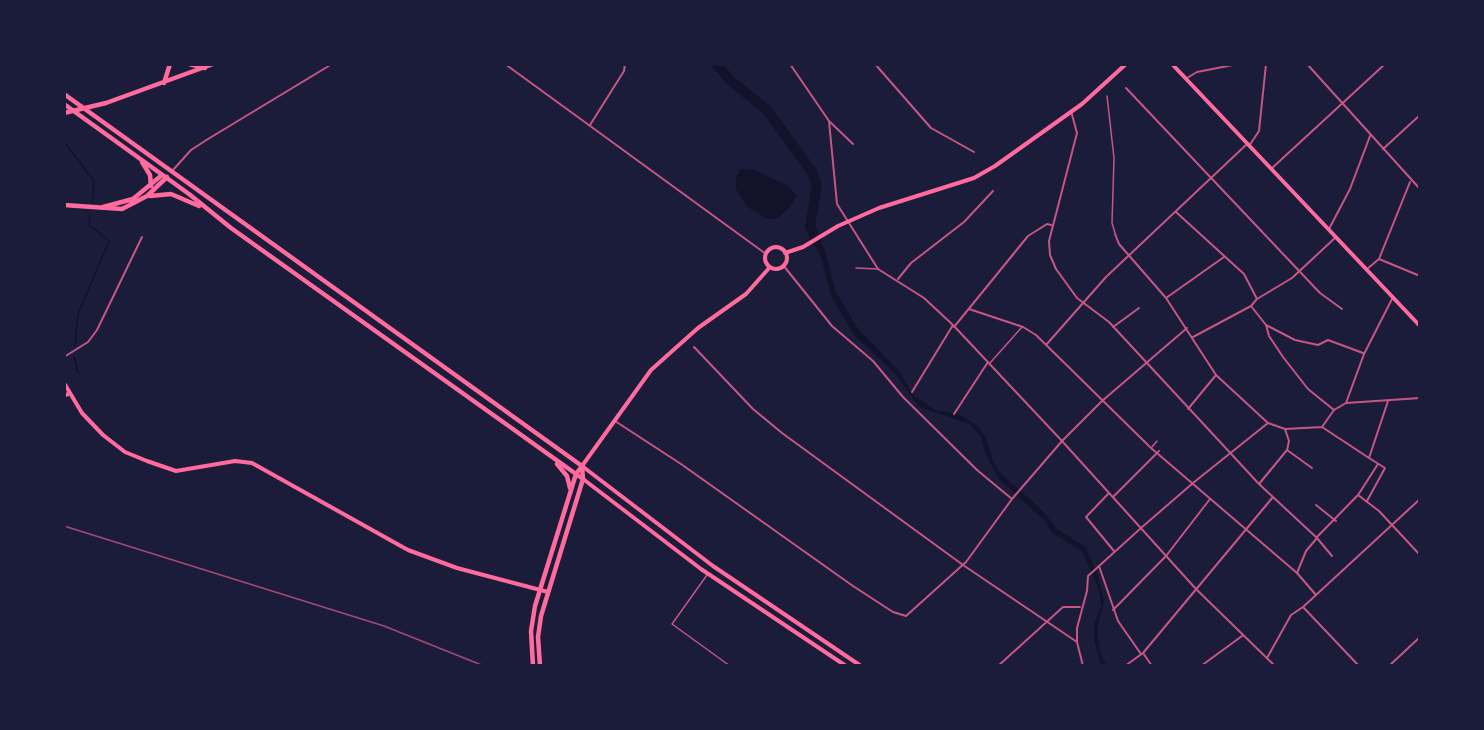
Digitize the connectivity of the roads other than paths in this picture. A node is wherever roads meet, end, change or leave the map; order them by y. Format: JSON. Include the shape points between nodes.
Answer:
{"nodes":[{"id":1,"x":170,"y":64,"type":"edge"},
{"id":2,"x":189,"y":64,"type":"edge"},
{"id":3,"x":213,"y":64,"type":"edge"},
{"id":4,"x":332,"y":64,"type":"edge"},
{"id":5,"x":505,"y":64,"type":"edge"},
{"id":6,"x":625,"y":64,"type":"edge"},
{"id":7,"x":790,"y":64,"type":"edge"},
{"id":8,"x":875,"y":64,"type":"edge"},
{"id":9,"x":1126,"y":64,"type":"edge"},
{"id":10,"x":1172,"y":64,"type":"edge"},
{"id":11,"x":1238,"y":64,"type":"edge"},
{"id":12,"x":1306,"y":64,"type":"edge"},
{"id":13,"x":1385,"y":64,"type":"edge"},
{"id":14,"x":1265,"y":65,"type":"edge"},
{"id":15,"x":205,"y":68,"type":"junction"},
{"id":16,"x":1186,"y":79,"type":"junction"},
{"id":17,"x":164,"y":83,"type":"junction"},
{"id":18,"x":1126,"y":88,"type":"dead end"},
{"id":19,"x":64,"y":94,"type":"edge"},
{"id":20,"x":1107,"y":96,"type":"dead end"},
{"id":21,"x":1342,"y":104,"type":"junction"},
{"id":22,"x":67,"y":106,"type":"edge"},
{"id":23,"x":1071,"y":111,"type":"junction"},
{"id":24,"x":64,"y":113,"type":"edge"},
{"id":25,"x":1419,"y":115,"type":"edge"},
{"id":26,"x":830,"y":121,"type":"junction"},
{"id":27,"x":590,"y":125,"type":"junction"},
{"id":28,"x":1370,"y":136,"type":"junction"},
{"id":29,"x":853,"y":144,"type":"dead end"},
{"id":30,"x":1248,"y":145,"type":"junction"},
{"id":31,"x":1383,"y":149,"type":"junction"},
{"id":32,"x":974,"y":152,"type":"dead end"},
{"id":33,"x":140,"y":159,"type":"junction"},
{"id":34,"x":1271,"y":169,"type":"junction"},
{"id":35,"x":171,"y":172,"type":"junction"},
{"id":36,"x":164,"y":177,"type":"junction"},
{"id":37,"x":1211,"y":178,"type":"junction"},
{"id":38,"x":1411,"y":180,"type":"junction"},
{"id":39,"x":151,"y":186,"type":"junction"},
{"id":40,"x":1419,"y":189,"type":"edge"},
{"id":41,"x":993,"y":191,"type":"dead end"},
{"id":42,"x":147,"y":196,"type":"junction"},
{"id":43,"x":64,"y":205,"type":"edge"},
{"id":44,"x":100,"y":208,"type":"junction"},
{"id":45,"x":210,"y":212,"type":"junction"},
{"id":46,"x":1176,"y":212,"type":"junction"},
{"id":47,"x":847,"y":222,"type":"junction"},
{"id":48,"x":1052,"y":225,"type":"junction"},
{"id":49,"x":1329,"y":229,"type":"junction"},
{"id":50,"x":1115,"y":234,"type":"joint"},
{"id":51,"x":142,"y":237,"type":"dead end"},
{"id":52,"x":1336,"y":237,"type":"junction"},
{"id":53,"x":785,"y":253,"type":"junction"},
{"id":54,"x":766,"y":254,"type":"junction"},
{"id":55,"x":1130,"y":256,"type":"junction"},
{"id":56,"x":1224,"y":257,"type":"junction"},
{"id":57,"x":1379,"y":259,"type":"junction"},
{"id":58,"x":783,"y":265,"type":"junction"},
{"id":59,"x":770,"y":267,"type":"junction"},
{"id":60,"x":856,"y":268,"type":"dead end"},
{"id":61,"x":878,"y":269,"type":"junction"},
{"id":62,"x":1367,"y":269,"type":"junction"},
{"id":63,"x":1300,"y":272,"type":"junction"},
{"id":64,"x":1419,"y":276,"type":"edge"},
{"id":65,"x":898,"y":279,"type":"junction"},
{"id":66,"x":1393,"y":297,"type":"junction"},
{"id":67,"x":1166,"y":298,"type":"junction"},
{"id":68,"x":1257,"y":299,"type":"junction"},
{"id":69,"x":1082,"y":303,"type":"junction"},
{"id":70,"x":1251,"y":306,"type":"junction"},
{"id":71,"x":1139,"y":308,"type":"dead end"},
{"id":72,"x":969,"y":309,"type":"junction"},
{"id":73,"x":1341,"y":309,"type":"dead end"},
{"id":74,"x":1266,"y":325,"type":"junction"},
{"id":75,"x":953,"y":326,"type":"junction"},
{"id":76,"x":1419,"y":326,"type":"edge"},
{"id":77,"x":1023,"y":327,"type":"junction"},
{"id":78,"x":1113,"y":327,"type":"junction"},
{"id":79,"x":1187,"y":328,"type":"junction"},
{"id":80,"x":1193,"y":337,"type":"junction"},
{"id":81,"x":1046,"y":345,"type":"junction"},
{"id":82,"x":694,"y":347,"type":"dead end"},
{"id":83,"x":1364,"y":354,"type":"junction"},
{"id":84,"x":64,"y":357,"type":"edge"},
{"id":85,"x":989,"y":362,"type":"junction"},
{"id":86,"x":1146,"y":365,"type":"junction"},
{"id":87,"x":1216,"y":375,"type":"junction"},
{"id":88,"x":64,"y":383,"type":"edge"},
{"id":89,"x":912,"y":392,"type":"dead end"},
{"id":90,"x":70,"y":393,"type":"junction"},
{"id":91,"x":64,"y":396,"type":"edge"},
{"id":92,"x":1419,"y":398,"type":"edge"},
{"id":93,"x":1102,"y":401,"type":"junction"},
{"id":94,"x":1388,"y":401,"type":"junction"},
{"id":95,"x":1346,"y":403,"type":"junction"},
{"id":96,"x":1188,"y":409,"type":"junction"},
{"id":97,"x":1334,"y":410,"type":"junction"},
{"id":98,"x":954,"y":414,"type":"dead end"},
{"id":99,"x":613,"y":420,"type":"junction"},
{"id":100,"x":1268,"y":423,"type":"junction"},
{"id":101,"x":1322,"y":427,"type":"junction"},
{"id":102,"x":1285,"y":429,"type":"junction"},
{"id":103,"x":1062,"y":441,"type":"junction"},
{"id":104,"x":1158,"y":441,"type":"dead end"},
{"id":105,"x":1151,"y":448,"type":"junction"},
{"id":106,"x":1287,"y":450,"type":"junction"},
{"id":107,"x":1159,"y":452,"type":"junction"},
{"id":108,"x":1231,"y":454,"type":"junction"},
{"id":109,"x":1369,"y":458,"type":"junction"},
{"id":110,"x":1378,"y":464,"type":"junction"},
{"id":111,"x":560,"y":465,"type":"junction"},
{"id":112,"x":582,"y":466,"type":"junction"},
{"id":113,"x":1312,"y":468,"type":"dead end"},
{"id":114,"x":576,"y":474,"type":"junction"},
{"id":115,"x":583,"y":479,"type":"junction"},
{"id":116,"x":1193,"y":483,"type":"junction"},
{"id":117,"x":1259,"y":484,"type":"junction"},
{"id":118,"x":570,"y":492,"type":"junction"},
{"id":119,"x":1110,"y":493,"type":"junction"},
{"id":120,"x":1358,"y":495,"type":"junction"},
{"id":121,"x":1113,"y":497,"type":"junction"},
{"id":122,"x":1273,"y":497,"type":"junction"},
{"id":123,"x":1012,"y":499,"type":"junction"},
{"id":124,"x":1210,"y":499,"type":"junction"},
{"id":125,"x":1419,"y":499,"type":"edge"},
{"id":126,"x":1367,"y":501,"type":"junction"},
{"id":127,"x":1316,"y":506,"type":"dead end"},
{"id":128,"x":1336,"y":521,"type":"junction"},
{"id":129,"x":1392,"y":525,"type":"junction"},
{"id":130,"x":1141,"y":528,"type":"junction"},
{"id":131,"x":1245,"y":529,"type":"junction"},
{"id":132,"x":1317,"y":538,"type":"junction"},
{"id":133,"x":1114,"y":551,"type":"junction"},
{"id":134,"x":1419,"y":555,"type":"edge"},
{"id":135,"x":1166,"y":556,"type":"junction"},
{"id":136,"x":1332,"y":556,"type":"dead end"},
{"id":137,"x":963,"y":565,"type":"junction"},
{"id":138,"x":1098,"y":567,"type":"junction"},
{"id":139,"x":1297,"y":573,"type":"junction"},
{"id":140,"x":708,"y":574,"type":"junction"},
{"id":141,"x":1196,"y":589,"type":"junction"},
{"id":142,"x":539,"y":590,"type":"junction"},
{"id":143,"x":548,"y":592,"type":"junction"},
{"id":144,"x":1316,"y":595,"type":"junction"},
{"id":145,"x":1081,"y":607,"type":"junction"},
{"id":146,"x":1303,"y":607,"type":"junction"},
{"id":147,"x":1113,"y":610,"type":"junction"},
{"id":148,"x":1048,"y":621,"type":"junction"},
{"id":149,"x":1242,"y":636,"type":"junction"},
{"id":150,"x":1419,"y":637,"type":"edge"},
{"id":151,"x":1077,"y":642,"type":"junction"},
{"id":152,"x":1142,"y":653,"type":"junction"},
{"id":153,"x":1267,"y":658,"type":"junction"},
{"id":154,"x":1271,"y":661,"type":"junction"},
{"id":155,"x":532,"y":666,"type":"edge"},
{"id":156,"x":540,"y":666,"type":"edge"},
{"id":157,"x":730,"y":666,"type":"edge"},
{"id":158,"x":846,"y":666,"type":"edge"},
{"id":159,"x":861,"y":666,"type":"edge"},
{"id":160,"x":998,"y":666,"type":"edge"},
{"id":161,"x":1083,"y":666,"type":"edge"},
{"id":162,"x":1125,"y":666,"type":"edge"},
{"id":163,"x":1152,"y":666,"type":"edge"},
{"id":164,"x":1201,"y":666,"type":"edge"},
{"id":165,"x":1267,"y":666,"type":"edge"},
{"id":166,"x":1275,"y":666,"type":"edge"},
{"id":167,"x":1359,"y":666,"type":"edge"},
{"id":168,"x":1389,"y":666,"type":"edge"}],
"edges":[{"from":1,"to":17,"type":"highway"},
{"from":2,"to":15,"type":"highway"},
{"from":3,"to":15,"type":"highway"},
{"from":4,"to":35,"type":"street","via":[[191,150]]},
{"from":5,"to":27,"type":"street"},
{"from":6,"to":27,"type":"street"},
{"from":7,"to":26,"type":"street"},
{"from":8,"to":32,"type":"street","via":[[931,128]]},
{"from":9,"to":23,"type":"main road"},
{"from":10,"to":16,"type":"main road"},
{"from":11,"to":16,"type":"street","via":[[1197,72]]},
{"from":12,"to":21,"type":"street"},
{"from":13,"to":21,"type":"street"},
{"from":14,"to":30,"type":"street","via":[[1259,131]]},
{"from":15,"to":17,"type":"highway"},
{"from":16,"to":30,"type":"main road"},
{"from":17,"to":24,"type":"highway"},
{"from":18,"to":37,"type":"street"},
{"from":19,"to":35,"type":"highway"},
{"from":20,"to":50,"type":"lane","via":[[1114,158]]},
{"from":21,"to":28,"type":"street"},
{"from":21,"to":34,"type":"street"},
{"from":22,"to":33,"type":"highway"},
{"from":23,"to":47,"type":"main road","via":[[974,178]]},
{"from":23,"to":48,"type":"street","via":[[1077,133]]},
{"from":25,"to":31,"type":"street"},
{"from":26,"to":29,"type":"street"},
{"from":26,"to":47,"type":"street","via":[[834,189]]},
{"from":27,"to":54,"type":"street"},
{"from":28,"to":31,"type":"street"},
{"from":28,"to":49,"type":"street","via":[[1350,189]]},
{"from":30,"to":34,"type":"main road"},
{"from":30,"to":37,"type":"street"},
{"from":31,"to":38,"type":"street"},
{"from":33,"to":36,"type":"highway"},
{"from":33,"to":39,"type":"highway","via":[[150,175]]},
{"from":34,"to":49,"type":"main road"},
{"from":35,"to":36,"type":"highway"},
{"from":35,"to":112,"type":"highway"},
{"from":36,"to":39,"type":"highway"},
{"from":36,"to":42,"type":"highway"},
{"from":36,"to":45,"type":"highway"},
{"from":37,"to":46,"type":"street"},
{"from":37,"to":63,"type":"street"},
{"from":38,"to":40,"type":"street"},
{"from":38,"to":57,"type":"street"},
{"from":39,"to":44,"type":"highway","via":[[126,202]]},
{"from":41,"to":65,"type":"street","via":[[964,222],[911,262]]},
{"from":42,"to":44,"type":"highway","via":[[122,209]]},
{"from":42,"to":45,"type":"highway","via":[[171,194]]},
{"from":43,"to":44,"type":"highway"},
{"from":45,"to":111,"type":"highway"},
{"from":46,"to":55,"type":"street"},
{"from":46,"to":56,"type":"street"},
{"from":47,"to":53,"type":"main road"},
{"from":47,"to":61,"type":"street"},
{"from":48,"to":69,"type":"street","via":[[1052,262]]},
{"from":48,"to":72,"type":"street","via":[[1047,224],[1029,236]]},
{"from":49,"to":52,"type":"main road"},
{"from":50,"to":55,"type":"street"},
{"from":51,"to":84,"type":"street","via":[[97,330],[88,342]]},
{"from":52,"to":62,"type":"main road"},
{"from":52,"to":63,"type":"street"},
{"from":53,"to":54,"type":"main road","via":[[775,247]]},
{"from":53,"to":58,"type":"main road"},
{"from":54,"to":59,"type":"main road"},
{"from":55,"to":67,"type":"street"},
{"from":55,"to":69,"type":"street"},
{"from":56,"to":67,"type":"street"},
{"from":56,"to":68,"type":"street","via":[[1244,274]]},
{"from":57,"to":62,"type":"street"},
{"from":57,"to":64,"type":"street"},
{"from":58,"to":59,"type":"main road"},
{"from":58,"to":123,"type":"street","via":[[832,326],[873,361],[903,397],[977,470]]},
{"from":59,"to":99,"type":"main road","via":[[746,294],[698,328],[651,370]]},
{"from":60,"to":61,"type":"lane"},
{"from":61,"to":65,"type":"street"},
{"from":62,"to":66,"type":"main road"},
{"from":63,"to":68,"type":"street"},
{"from":63,"to":73,"type":"street"},
{"from":65,"to":75,"type":"street"},
{"from":66,"to":76,"type":"main road"},
{"from":66,"to":83,"type":"street"},
{"from":67,"to":79,"type":"street"},
{"from":68,"to":70,"type":"street"},
{"from":69,"to":78,"type":"street"},
{"from":69,"to":81,"type":"street"},
{"from":70,"to":74,"type":"street"},
{"from":70,"to":80,"type":"street"},
{"from":71,"to":78,"type":"street"},
{"from":72,"to":75,"type":"street"},
{"from":72,"to":77,"type":"street"},
{"from":74,"to":83,"type":"street","via":[[1295,340],[1318,345],[1328,340]]},
{"from":74,"to":97,"type":"street","via":[[1283,357],[1308,389]]},
{"from":75,"to":85,"type":"street"},
{"from":75,"to":89,"type":"street"},
{"from":77,"to":81,"type":"street"},
{"from":77,"to":85,"type":"lane"},
{"from":78,"to":86,"type":"street"},
{"from":79,"to":80,"type":"street"},
{"from":79,"to":86,"type":"street"},
{"from":80,"to":87,"type":"street"},
{"from":81,"to":93,"type":"street"},
{"from":82,"to":137,"type":"street","via":[[764,418]]},
{"from":83,"to":95,"type":"street"},
{"from":85,"to":98,"type":"street"},
{"from":85,"to":103,"type":"street"},
{"from":86,"to":93,"type":"street"},
{"from":86,"to":96,"type":"street"},
{"from":87,"to":96,"type":"street"},
{"from":87,"to":100,"type":"street"},
{"from":88,"to":90,"type":"main road"},
{"from":90,"to":91,"type":"main road"},
{"from":90,"to":142,"type":"main road","via":[[103,435],[147,462],[176,471],[235,461],[252,463],[408,550]]},
{"from":92,"to":94,"type":"street"},
{"from":93,"to":103,"type":"street"},
{"from":93,"to":105,"type":"street"},
{"from":94,"to":95,"type":"street"},
{"from":94,"to":109,"type":"street"},
{"from":95,"to":97,"type":"street"},
{"from":96,"to":108,"type":"street"},
{"from":97,"to":101,"type":"street"},
{"from":99,"to":112,"type":"main road"},
{"from":99,"to":137,"type":"street","via":[[902,617],[911,614]]},
{"from":100,"to":102,"type":"street"},
{"from":100,"to":108,"type":"street"},
{"from":101,"to":102,"type":"street"},
{"from":101,"to":109,"type":"street"},
{"from":102,"to":106,"type":"street"},
{"from":103,"to":119,"type":"street"},
{"from":103,"to":123,"type":"street"},
{"from":104,"to":105,"type":"lane"},
{"from":105,"to":107,"type":"street"},
{"from":106,"to":113,"type":"street"},
{"from":106,"to":117,"type":"street"},
{"from":107,"to":116,"type":"street"},
{"from":107,"to":121,"type":"street"},
{"from":108,"to":116,"type":"street"},
{"from":108,"to":117,"type":"street"},
{"from":109,"to":110,"type":"street"},
{"from":110,"to":120,"type":"street"},
{"from":110,"to":126,"type":"street","via":[[1385,468]]},
{"from":111,"to":114,"type":"highway"},
{"from":111,"to":118,"type":"highway"},
{"from":112,"to":114,"type":"highway"},
{"from":112,"to":115,"type":"highway"},
{"from":112,"to":159,"type":"main road","via":[[720,571]]},
{"from":114,"to":115,"type":"highway"},
{"from":114,"to":118,"type":"highway"},
{"from":115,"to":140,"type":"main road"},
{"from":115,"to":143,"type":"highway"},
{"from":116,"to":124,"type":"street"},
{"from":116,"to":130,"type":"street"},
{"from":117,"to":122,"type":"street"},
{"from":118,"to":142,"type":"highway"},
{"from":119,"to":121,"type":"street"},
{"from":119,"to":133,"type":"street","via":[[1086,517]]},
{"from":120,"to":126,"type":"street"},
{"from":120,"to":128,"type":"street"},
{"from":121,"to":130,"type":"street"},
{"from":122,"to":131,"type":"street"},
{"from":122,"to":132,"type":"street"},
{"from":123,"to":137,"type":"street"},
{"from":124,"to":131,"type":"street"},
{"from":124,"to":135,"type":"street"},
{"from":125,"to":129,"type":"street"},
{"from":126,"to":129,"type":"street"},
{"from":127,"to":128,"type":"street"},
{"from":128,"to":132,"type":"street"},
{"from":129,"to":134,"type":"street"},
{"from":129,"to":144,"type":"street"},
{"from":130,"to":133,"type":"street"},
{"from":130,"to":135,"type":"street"},
{"from":131,"to":139,"type":"street"},
{"from":131,"to":141,"type":"street"},
{"from":132,"to":136,"type":"street"},
{"from":132,"to":139,"type":"street","via":[[1306,551]]},
{"from":133,"to":138,"type":"street"},
{"from":135,"to":141,"type":"street"},
{"from":135,"to":147,"type":"street"},
{"from":137,"to":148,"type":"street"},
{"from":138,"to":145,"type":"street","via":[[1090,574]]},
{"from":138,"to":147,"type":"street"},
{"from":139,"to":144,"type":"street"},
{"from":140,"to":157,"type":"lane","via":[[672,624]]},
{"from":140,"to":158,"type":"main road"},
{"from":141,"to":149,"type":"street"},
{"from":141,"to":152,"type":"street"},
{"from":142,"to":143,"type":"main road"},
{"from":142,"to":155,"type":"highway","via":[[531,631]]},
{"from":143,"to":156,"type":"highway","via":[[538,637]]},
{"from":144,"to":146,"type":"street"},
{"from":145,"to":148,"type":"street","via":[[1063,608]]},
{"from":145,"to":151,"type":"street"},
{"from":146,"to":153,"type":"street","via":[[1291,615]]},
{"from":146,"to":167,"type":"street"},
{"from":147,"to":152,"type":"street"},
{"from":148,"to":151,"type":"street"},
{"from":148,"to":160,"type":"street"},
{"from":149,"to":153,"type":"street"},
{"from":149,"to":164,"type":"street"},
{"from":150,"to":168,"type":"street"},
{"from":151,"to":161,"type":"street"},
{"from":152,"to":162,"type":"street"},
{"from":152,"to":163,"type":"street"},
{"from":153,"to":154,"type":"street"},
{"from":154,"to":165,"type":"street"},
{"from":154,"to":166,"type":"street"}]}
